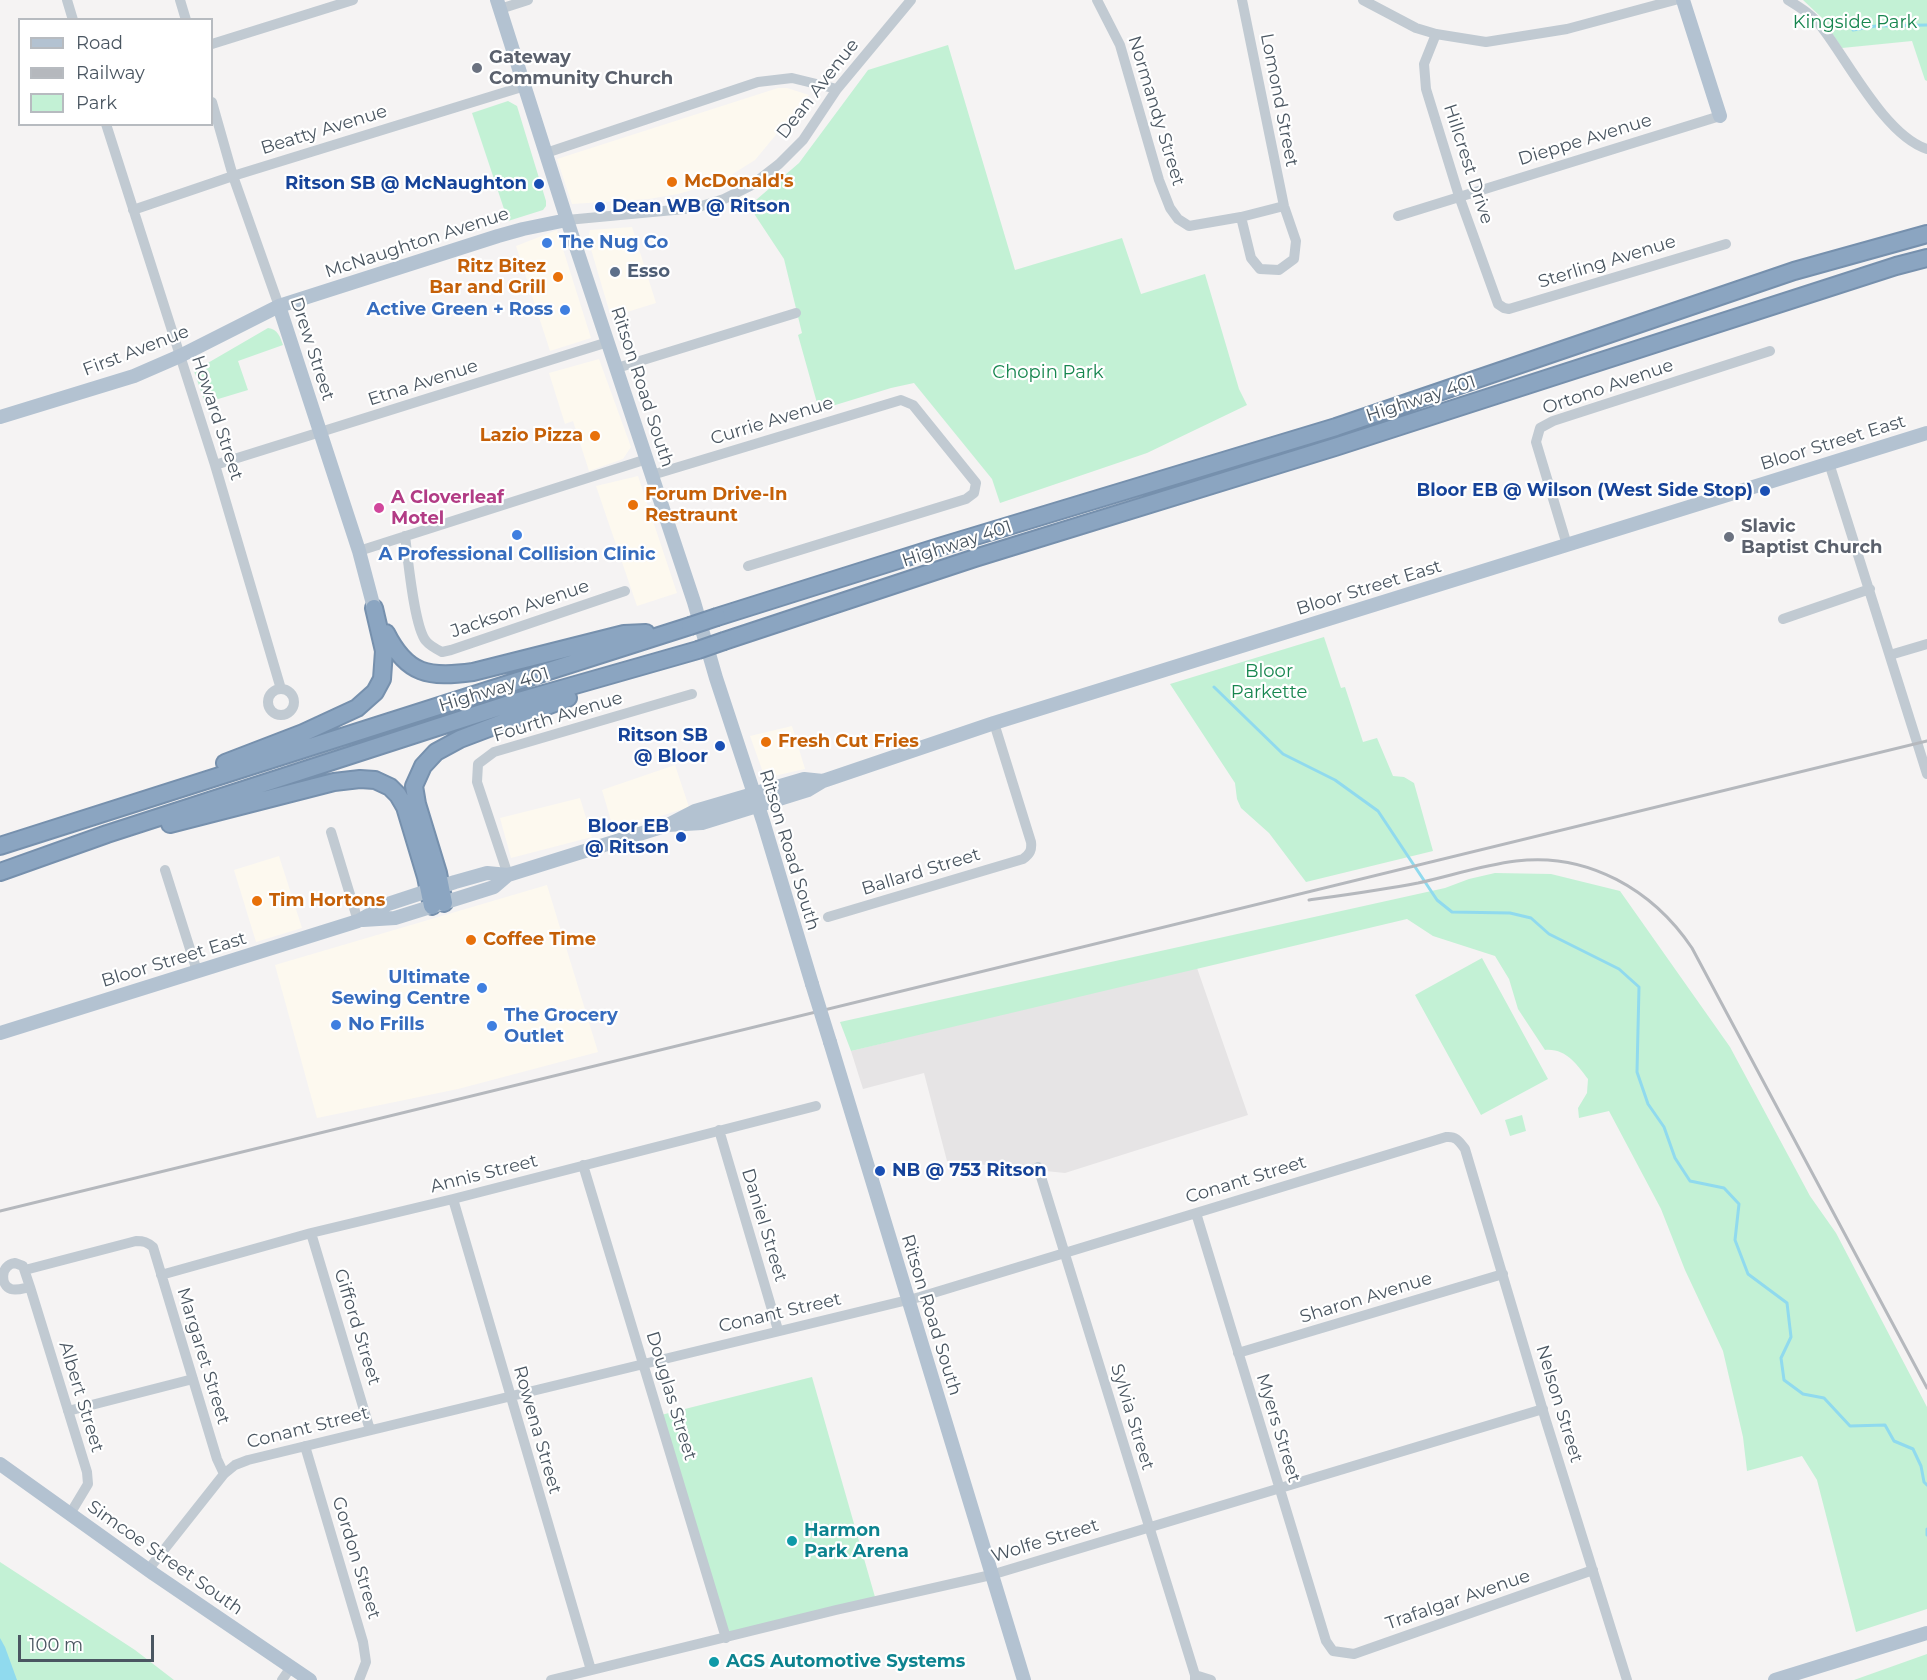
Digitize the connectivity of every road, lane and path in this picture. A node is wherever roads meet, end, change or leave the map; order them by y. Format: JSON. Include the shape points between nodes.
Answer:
{"nodes":[{"id":1,"x":67,"y":0,"type":"edge"},
{"id":2,"x":180,"y":0,"type":"edge"},
{"id":3,"x":353,"y":0,"type":"edge"},
{"id":4,"x":528,"y":0,"type":"edge"},
{"id":5,"x":1097,"y":0,"type":"edge"},
{"id":6,"x":1242,"y":0,"type":"edge"},
{"id":7,"x":1363,"y":0,"type":"edge"},
{"id":8,"x":1675,"y":0,"type":"edge"},
{"id":9,"x":1683,"y":0,"type":"edge"},
{"id":10,"x":1788,"y":0,"type":"edge"},
{"id":11,"x":907,"y":1,"type":"edge"},
{"id":12,"x":499,"y":4,"type":"edge"},
{"id":13,"x":72,"y":18,"type":"edge"},
{"id":14,"x":185,"y":18,"type":"edge"},
{"id":15,"x":1436,"y":34,"type":"junction"},
{"id":16,"x":213,"y":44,"type":"edge"},
{"id":17,"x":525,"y":86,"type":"junction"},
{"id":18,"x":837,"y":89,"type":"junction"},
{"id":19,"x":213,"y":106,"type":"edge"},
{"id":20,"x":1720,"y":116,"type":"joint"},
{"id":21,"x":107,"y":126,"type":"edge"},
{"id":22,"x":1927,"y":149,"type":"edge"},
{"id":23,"x":546,"y":153,"type":"junction"},
{"id":24,"x":233,"y":176,"type":"junction"},
{"id":25,"x":1459,"y":196,"type":"junction"},
{"id":26,"x":1284,"y":206,"type":"junction"},
{"id":27,"x":133,"y":210,"type":"junction"},
{"id":28,"x":1398,"y":216,"type":"dead end"},
{"id":29,"x":1241,"y":217,"type":"junction"},
{"id":30,"x":567,"y":220,"type":"junction"},
{"id":31,"x":1927,"y":234,"type":"edge"},
{"id":32,"x":1726,"y":244,"type":"dead end"},
{"id":33,"x":1927,"y":259,"type":"edge"},
{"id":34,"x":1498,"y":304,"type":"joint"},
{"id":35,"x":279,"y":306,"type":"junction"},
{"id":36,"x":796,"y":313,"type":"dead end"},
{"id":37,"x":608,"y":342,"type":"junction"},
{"id":38,"x":1770,"y":351,"type":"dead end"},
{"id":39,"x":180,"y":356,"type":"junction"},
{"id":40,"x":617,"y":368,"type":"junction"},
{"id":41,"x":0,"y":417,"type":"edge"},
{"id":42,"x":321,"y":432,"type":"junction"},
{"id":43,"x":1927,"y":433,"type":"edge"},
{"id":44,"x":647,"y":459,"type":"junction"},
{"id":45,"x":1829,"y":463,"type":"junction"},
{"id":46,"x":215,"y":465,"type":"junction"},
{"id":47,"x":652,"y":475,"type":"junction"},
{"id":48,"x":405,"y":536,"type":"junction"},
{"id":49,"x":1567,"y":545,"type":"junction"},
{"id":50,"x":359,"y":551,"type":"junction"},
{"id":51,"x":748,"y":566,"type":"dead end"},
{"id":52,"x":1870,"y":589,"type":"junction"},
{"id":53,"x":625,"y":591,"type":"dead end"},
{"id":54,"x":374,"y":608,"type":"junction"},
{"id":55,"x":1783,"y":619,"type":"dead end"},
{"id":56,"x":673,"y":631,"type":"junction"},
{"id":57,"x":1927,"y":645,"type":"edge"},
{"id":58,"x":1890,"y":656,"type":"junction"},
{"id":59,"x":664,"y":661,"type":"junction"},
{"id":60,"x":281,"y":689,"type":"dead end"},
{"id":61,"x":692,"y":693,"type":"dead end"},
{"id":62,"x":994,"y":723,"type":"junction"},
{"id":63,"x":1927,"y":774,"type":"edge"},
{"id":64,"x":756,"y":800,"type":"junction"},
{"id":65,"x":129,"y":804,"type":"junction"},
{"id":66,"x":331,"y":832,"type":"dead end"},
{"id":67,"x":107,"y":834,"type":"junction"},
{"id":68,"x":0,"y":846,"type":"edge"},
{"id":69,"x":165,"y":870,"type":"dead end"},
{"id":70,"x":0,"y":872,"type":"edge"},
{"id":71,"x":508,"y":875,"type":"junction"},
{"id":72,"x":436,"y":897,"type":"junction"},
{"id":73,"x":828,"y":917,"type":"dead end"},
{"id":74,"x":358,"y":921,"type":"junction"},
{"id":75,"x":197,"y":971,"type":"junction"},
{"id":76,"x":0,"y":1032,"type":"edge"},
{"id":77,"x":816,"y":1106,"type":"dead end"},
{"id":78,"x":719,"y":1130,"type":"junction"},
{"id":79,"x":1458,"y":1139,"type":"joint"},
{"id":80,"x":583,"y":1165,"type":"junction"},
{"id":81,"x":1038,"y":1167,"type":"dead end"},
{"id":82,"x":453,"y":1199,"type":"junction"},
{"id":83,"x":1196,"y":1213,"type":"junction"},
{"id":84,"x":311,"y":1233,"type":"junction"},
{"id":85,"x":1065,"y":1253,"type":"junction"},
{"id":86,"x":25,"y":1270,"type":"junction"},
{"id":87,"x":1503,"y":1274,"type":"junction"},
{"id":88,"x":161,"y":1275,"type":"junction"},
{"id":89,"x":30,"y":1287,"type":"junction"},
{"id":90,"x":907,"y":1300,"type":"junction"},
{"id":91,"x":778,"y":1330,"type":"junction"},
{"id":92,"x":1238,"y":1353,"type":"junction"},
{"id":93,"x":644,"y":1363,"type":"junction"},
{"id":94,"x":193,"y":1379,"type":"junction"},
{"id":95,"x":509,"y":1395,"type":"junction"},
{"id":96,"x":1543,"y":1409,"type":"junction"},
{"id":97,"x":68,"y":1411,"type":"junction"},
{"id":98,"x":370,"y":1430,"type":"junction"},
{"id":99,"x":305,"y":1446,"type":"junction"},
{"id":100,"x":0,"y":1464,"type":"edge"},
{"id":101,"x":224,"y":1474,"type":"junction"},
{"id":102,"x":1279,"y":1489,"type":"junction"},
{"id":103,"x":70,"y":1514,"type":"junction"},
{"id":104,"x":1149,"y":1527,"type":"junction"},
{"id":105,"x":148,"y":1570,"type":"junction"},
{"id":106,"x":1593,"y":1570,"type":"junction"},
{"id":107,"x":991,"y":1575,"type":"junction"},
{"id":108,"x":1927,"y":1633,"type":"edge"},
{"id":109,"x":726,"y":1638,"type":"junction"},
{"id":110,"x":1333,"y":1651,"type":"joint"},
{"id":111,"x":291,"y":1667,"type":"junction"},
{"id":112,"x":591,"y":1670,"type":"junction"},
{"id":113,"x":1195,"y":1678,"type":"edge"},
{"id":114,"x":282,"y":1680,"type":"edge"},
{"id":115,"x":310,"y":1680,"type":"edge"},
{"id":116,"x":359,"y":1680,"type":"edge"},
{"id":117,"x":550,"y":1680,"type":"edge"},
{"id":118,"x":1024,"y":1680,"type":"edge"},
{"id":119,"x":1211,"y":1680,"type":"edge"},
{"id":120,"x":1627,"y":1680,"type":"edge"},
{"id":121,"x":1775,"y":1680,"type":"edge"}],
"edges":[{"from":1,"to":13,"type":"street"},
{"from":2,"to":14,"type":"street"},
{"from":3,"to":16,"type":"street"},
{"from":4,"to":12,"type":"street"},
{"from":5,"to":29,"type":"street","name":"Normandy Street","via":[[1120,45],[1158,180],[1170,208],[1189,226]]},
{"from":6,"to":26,"type":"street","name":"Lomond Street"},
{"from":7,"to":15,"type":"street","via":[[1416,28]]},
{"from":8,"to":15,"type":"street","via":[[1567,29],[1486,42]]},
{"from":9,"to":20,"type":"main road"},
{"from":10,"to":22,"type":"street","via":[[1822,28],[1891,125]]},
{"from":11,"to":18,"type":"street","name":"Dean Avenue"},
{"from":12,"to":17,"type":"main road","name":"Ritson Road South"},
{"from":15,"to":25,"type":"street","name":"Hillcrest Drive","via":[[1424,64],[1426,89]]},
{"from":17,"to":23,"type":"main road","name":"Ritson Road South"},
{"from":17,"to":24,"type":"street","name":"Beatty Avenue"},
{"from":18,"to":23,"type":"street","via":[[792,78],[758,82]]},
{"from":18,"to":30,"type":"street","name":"Dean Avenue","via":[[803,140],[779,164],[752,185],[724,199],[684,210]]},
{"from":19,"to":24,"type":"street","name":"Drew Street"},
{"from":20,"to":25,"type":"street","name":"Dieppe Avenue"},
{"from":21,"to":27,"type":"street","name":"Howard Street"},
{"from":23,"to":30,"type":"main road","name":"Ritson Road South"},
{"from":24,"to":27,"type":"street","name":"Beatty Avenue"},
{"from":24,"to":35,"type":"street","name":"Drew Street"},
{"from":25,"to":28,"type":"street","name":"Dieppe Avenue"},
{"from":25,"to":34,"type":"street","name":"Hillcrest Drive"},
{"from":26,"to":29,"type":"street"},
{"from":26,"to":29,"type":"street","name":"Lomond Street","via":[[1296,241],[1294,259],[1279,270],[1260,268],[1251,258]]},
{"from":27,"to":39,"type":"street","name":"Howard Street"},
{"from":30,"to":35,"type":"main road","name":"McNaughton Avenue","via":[[507,234]]},
{"from":30,"to":37,"type":"main road","name":"Ritson Road South"},
{"from":31,"to":56,"type":"highway","name":"Highway 401","bridge":true,"via":[[1794,271],[1336,427]]},
{"from":32,"to":34,"type":"street","name":"Sterling Avenue","via":[[1509,309]]},
{"from":33,"to":59,"type":"highway","name":"Highway 401","bridge":true,"via":[[975,558]]},
{"from":35,"to":39,"type":"main road","name":"First Avenue"},
{"from":35,"to":42,"type":"main road","name":"Drew Street"},
{"from":36,"to":40,"type":"street"},
{"from":37,"to":40,"type":"main road","name":"Ritson Road South"},
{"from":37,"to":42,"type":"street","name":"Etna Avenue"},
{"from":38,"to":49,"type":"street","name":"Ortono Avenue","via":[[1540,428],[1536,442]]},
{"from":39,"to":41,"type":"main road","name":"First Avenue","via":[[134,376]]},
{"from":39,"to":46,"type":"street","name":"Howard Street"},
{"from":40,"to":44,"type":"main road","name":"Ritson Road South"},
{"from":42,"to":46,"type":"street","name":"Etna Avenue"},
{"from":42,"to":50,"type":"main road","name":"Drew Street"},
{"from":43,"to":45,"type":"main road","name":"Bloor Street East"},
{"from":44,"to":47,"type":"main road","name":"Ritson Road South"},
{"from":44,"to":48,"type":"street"},
{"from":45,"to":49,"type":"main road","name":"Bloor Street East"},
{"from":45,"to":52,"type":"street"},
{"from":46,"to":60,"type":"street","name":"Howard Street"},
{"from":47,"to":51,"type":"street","name":"Currie Avenue","via":[[901,400],[913,405],[976,483],[974,493],[966,499]]},
{"from":47,"to":64,"type":"main road","name":"Ritson Road South"},
{"from":48,"to":50,"type":"street"},
{"from":48,"to":53,"type":"street","name":"Jackson Avenue","via":[[420,630],[425,641],[442,651]]},
{"from":49,"to":62,"type":"main road","name":"Bloor Street East"},
{"from":50,"to":54,"type":"main road","name":"Drew Street"},
{"from":52,"to":55,"type":"street"},
{"from":52,"to":58,"type":"street"},
{"from":54,"to":56,"type":"highway","via":[[396,652],[410,665],[431,674],[473,672],[624,634]]},
{"from":54,"to":65,"type":"highway","via":[[384,651],[382,679],[375,692],[357,708]]},
{"from":56,"to":65,"type":"highway","name":"Highway 401"},
{"from":57,"to":58,"type":"street"},
{"from":58,"to":63,"type":"street"},
{"from":59,"to":67,"type":"highway","name":"Highway 401","via":[[512,704]]},
{"from":59,"to":72,"type":"highway","via":[[460,739],[436,752],[423,766],[414,786]]},
{"from":61,"to":71,"type":"street","name":"Fourth Avenue","via":[[494,752],[478,764],[477,782]]},
{"from":62,"to":64,"type":"main road","name":"Bloor Street East","via":[[823,781],[804,779]]},
{"from":62,"to":73,"type":"street","name":"Ballard Street","via":[[1031,842],[1030,852],[1023,859]]},
{"from":64,"to":71,"type":"main road","name":"Bloor Street East","via":[[695,811],[668,825]]},
{"from":64,"to":90,"type":"main road","name":"Ritson Road South","bridge":true},
{"from":65,"to":68,"type":"highway","name":"Highway 401"},
{"from":66,"to":74,"type":"street"},
{"from":67,"to":70,"type":"highway","name":"Highway 401"},
{"from":67,"to":72,"type":"highway","via":[[177,823],[334,782],[375,780],[390,787],[405,807]]},
{"from":69,"to":75,"type":"street"},
{"from":71,"to":72,"type":"main road","name":"Bloor Street East","via":[[487,873]]},
{"from":72,"to":74,"type":"main road","name":"Bloor Street East","via":[[388,904]]},
{"from":74,"to":75,"type":"main road","name":"Bloor Street East"},
{"from":75,"to":76,"type":"main road","name":"Bloor Street East"},
{"from":77,"to":78,"type":"street","name":"Annis Street"},
{"from":78,"to":80,"type":"street","name":"Annis Street"},
{"from":78,"to":91,"type":"street","name":"Daniel Street"},
{"from":79,"to":83,"type":"street","name":"Conant Street","via":[[1446,1137]]},
{"from":79,"to":87,"type":"street","name":"Nelson Street","via":[[1465,1149]]},
{"from":80,"to":82,"type":"street","name":"Annis Street"},
{"from":80,"to":93,"type":"street","name":"Douglas Street"},
{"from":81,"to":85,"type":"street","name":"Sylvia Street"},
{"from":82,"to":84,"type":"street","name":"Annis Street"},
{"from":82,"to":95,"type":"street","name":"Rowena Street"},
{"from":83,"to":85,"type":"street","name":"Conant Street"},
{"from":83,"to":92,"type":"street","name":"Myers Street"},
{"from":84,"to":88,"type":"street","name":"Annis Street"},
{"from":84,"to":98,"type":"street","name":"Gifford Street"},
{"from":85,"to":90,"type":"street","name":"Conant Street"},
{"from":85,"to":104,"type":"street","name":"Sylvia Street"},
{"from":86,"to":88,"type":"street","name":"Margaret Street","via":[[144,1241],[153,1247]]},
{"from":86,"to":89,"type":"street","name":"Albert Street"},
{"from":86,"to":89,"type":"street","via":[[20,1264],[7,1265],[2,1281],[11,1290]]},
{"from":87,"to":92,"type":"street","name":"Sharon Avenue"},
{"from":87,"to":96,"type":"street","name":"Nelson Street"},
{"from":88,"to":94,"type":"street","name":"Margaret Street"},
{"from":89,"to":97,"type":"street","name":"Albert Street"},
{"from":90,"to":91,"type":"street","name":"Conant Street"},
{"from":90,"to":107,"type":"main road","name":"Ritson Road South"},
{"from":91,"to":93,"type":"street","name":"Conant Street"},
{"from":92,"to":102,"type":"street","name":"Myers Street"},
{"from":93,"to":95,"type":"street","name":"Conant Street"},
{"from":93,"to":109,"type":"street","name":"Douglas Street"},
{"from":94,"to":97,"type":"street"},
{"from":94,"to":101,"type":"street","name":"Margaret Street"},
{"from":95,"to":98,"type":"street","name":"Conant Street"},
{"from":95,"to":112,"type":"street","name":"Rowena Street"},
{"from":96,"to":102,"type":"street","name":"Wolfe Street"},
{"from":96,"to":106,"type":"street","name":"Nelson Street"},
{"from":97,"to":103,"type":"street","name":"Albert Street","via":[[88,1484]]},
{"from":98,"to":99,"type":"street","name":"Conant Street"},
{"from":99,"to":101,"type":"street","name":"Conant Street","via":[[248,1460]]},
{"from":99,"to":116,"type":"street","name":"Gordon Street","via":[[363,1642],[366,1662]]},
{"from":100,"to":103,"type":"main road","name":"Simcoe Street South"},
{"from":101,"to":105,"type":"street","name":"Conant Street"},
{"from":102,"to":104,"type":"street","name":"Wolfe Street"},
{"from":102,"to":110,"type":"street","name":"Myers Street","via":[[1326,1641]]},
{"from":103,"to":105,"type":"main road","name":"Simcoe Street South"},
{"from":104,"to":107,"type":"street","name":"Wolfe Street"},
{"from":104,"to":113,"type":"street","name":"Sylvia Street"},
{"from":105,"to":111,"type":"main road","name":"Simcoe Street South"},
{"from":106,"to":110,"type":"street","name":"Trafalgar Avenue","via":[[1354,1653]]},
{"from":106,"to":120,"type":"street","name":"Nelson Street"},
{"from":107,"to":109,"type":"street","name":"Wolfe Street"},
{"from":107,"to":118,"type":"main road","name":"Ritson Road South"},
{"from":108,"to":121,"type":"main road"},
{"from":109,"to":112,"type":"street","name":"Wolfe Street"},
{"from":111,"to":114,"type":"street"},
{"from":111,"to":115,"type":"main road","name":"Simcoe Street South"},
{"from":112,"to":117,"type":"street","name":"Wolfe Street"},
{"from":113,"to":119,"type":"street","name":"Sylvia Street"}]}
